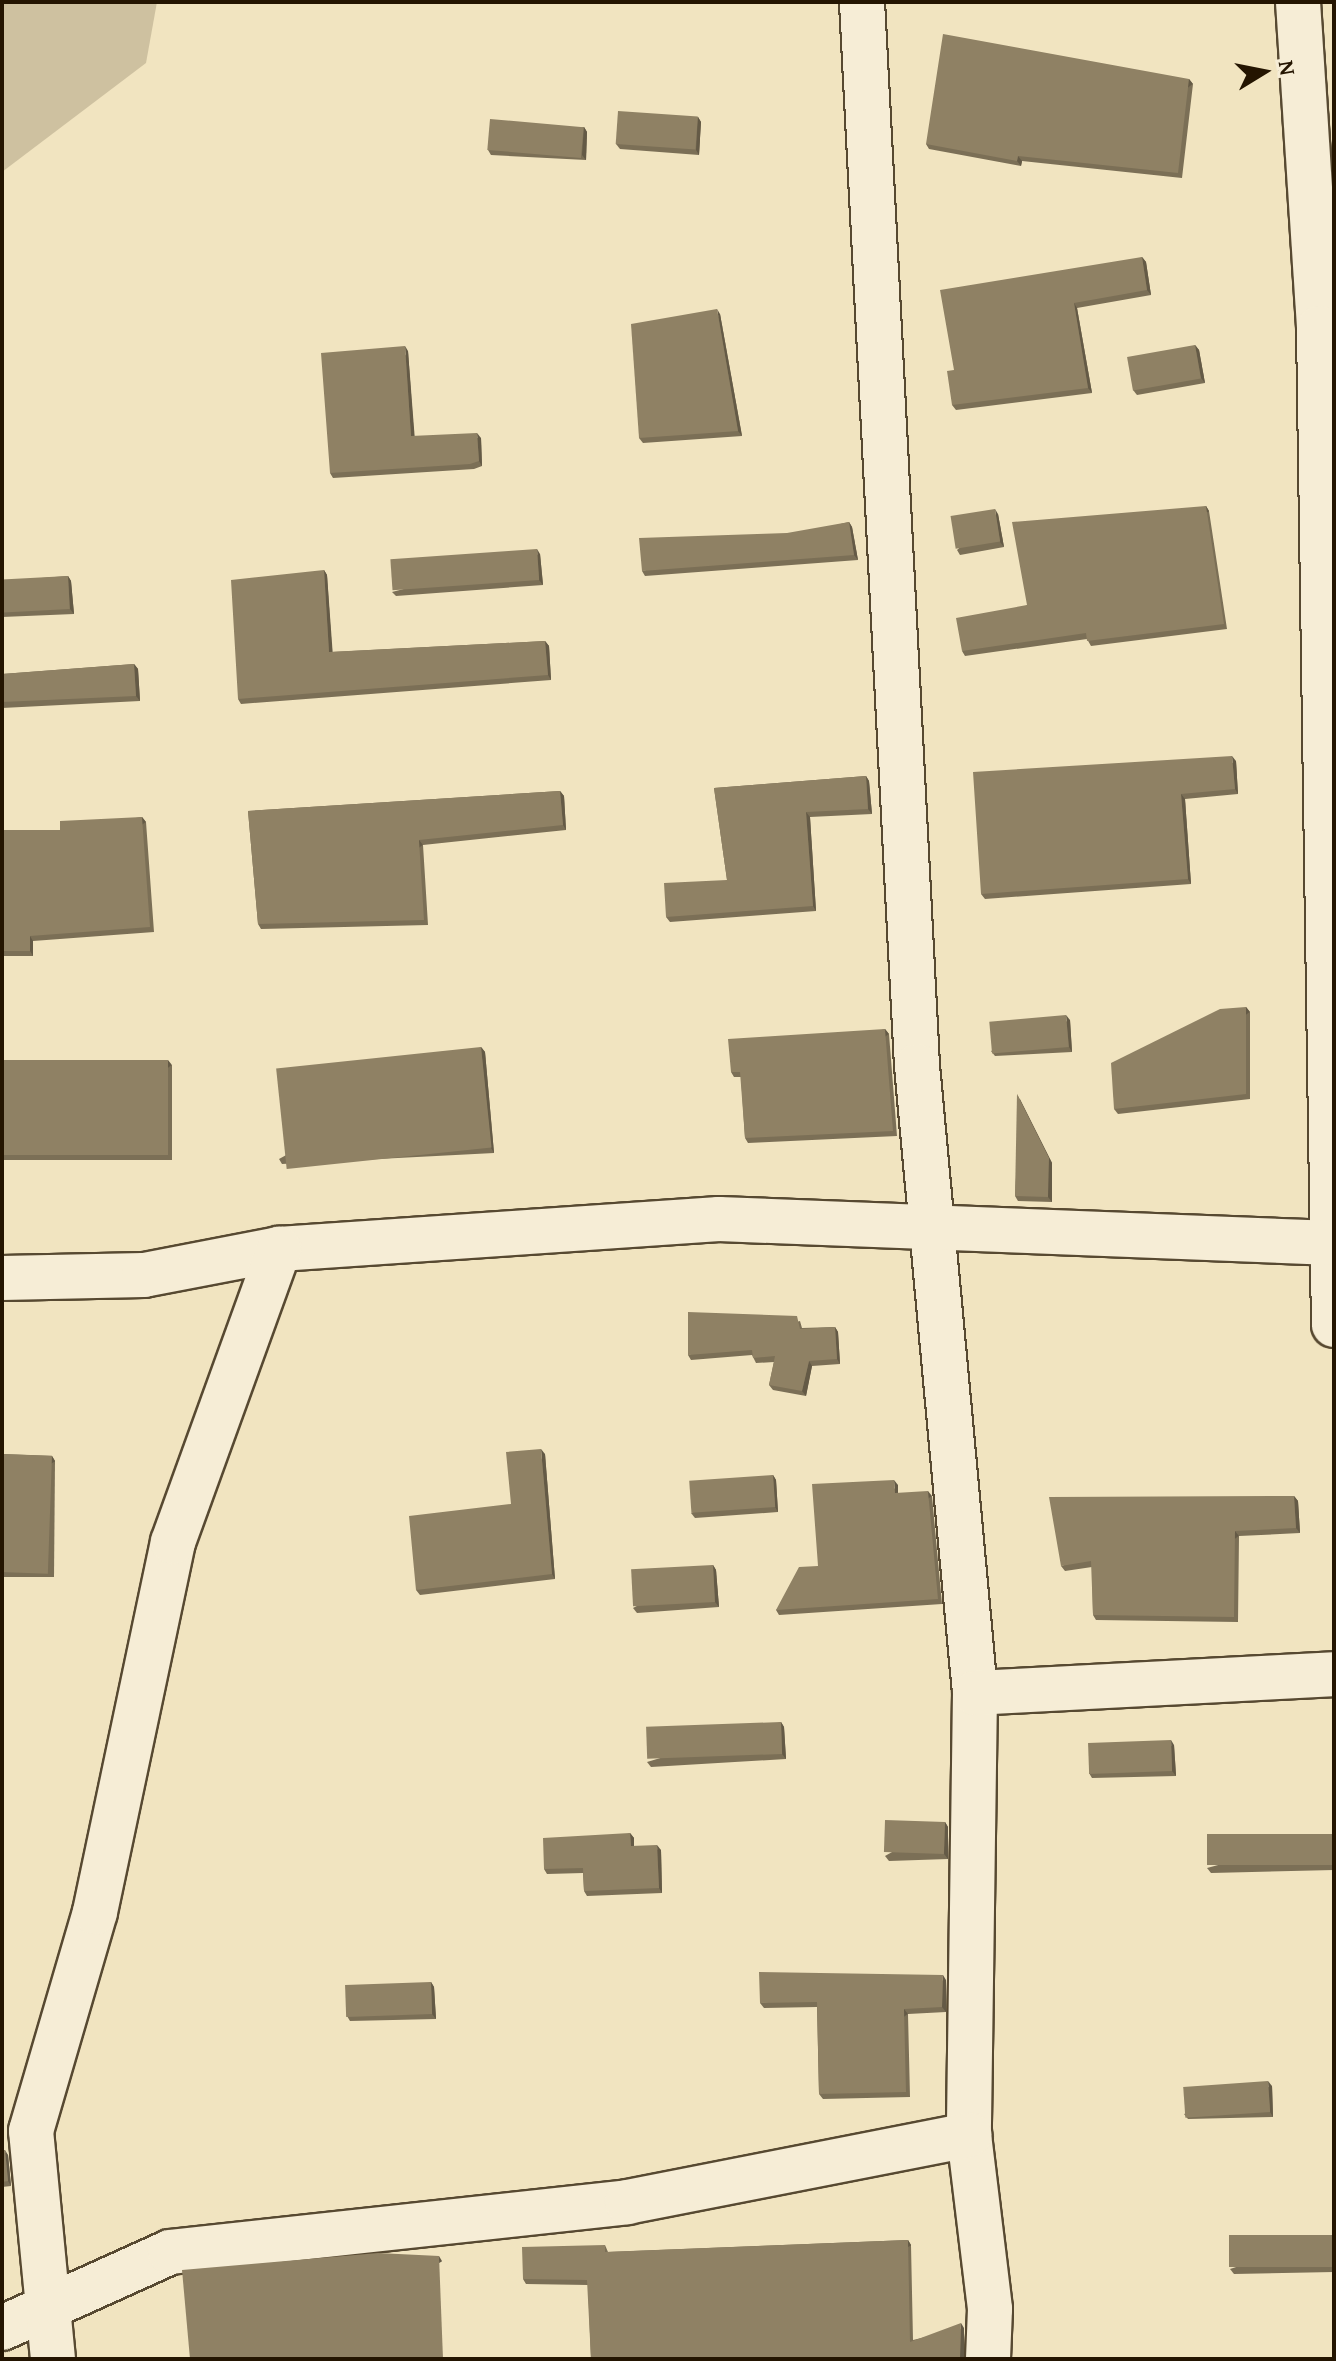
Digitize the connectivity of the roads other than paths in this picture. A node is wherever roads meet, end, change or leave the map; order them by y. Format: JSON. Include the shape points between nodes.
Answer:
{"nodes":[{"id":1,"x":862,"y":2,"type":"edge"},
{"id":2,"x":1298,"y":2,"type":"edge"},
{"id":3,"x":936,"y":1227,"type":"junction"},
{"id":4,"x":1332,"y":1243,"type":"edge"},
{"id":5,"x":279,"y":1249,"type":"junction"},
{"id":6,"x":2,"y":1278,"type":"edge"},
{"id":7,"x":1334,"y":1325,"type":"edge"},
{"id":8,"x":1334,"y":1674,"type":"edge"},
{"id":9,"x":975,"y":1693,"type":"junction"},
{"id":10,"x":969,"y":2135,"type":"junction"},
{"id":11,"x":45,"y":2302,"type":"junction"},
{"id":12,"x":2,"y":2328,"type":"edge"},
{"id":13,"x":53,"y":2359,"type":"edge"},
{"id":14,"x":988,"y":2359,"type":"edge"}],
"edges":[{"from":1,"to":3,"type":"street","via":[[915,1035]]},
{"from":2,"to":4,"type":"street","via":[[1319,328]]},
{"from":3,"to":4,"type":"street"},
{"from":3,"to":5,"type":"street","via":[[719,1219]]},
{"from":3,"to":9,"type":"street"},
{"from":4,"to":7,"type":"street"},
{"from":5,"to":6,"type":"street","via":[[144,1275]]},
{"from":5,"to":11,"type":"street","via":[[173,1542],[95,1912],[31,2131]]},
{"from":8,"to":9,"type":"street"},
{"from":9,"to":10,"type":"street"},
{"from":10,"to":11,"type":"street","via":[[627,2202],[170,2252]]},
{"from":10,"to":14,"type":"street","via":[[987,2268]]},
{"from":11,"to":12,"type":"street"},
{"from":11,"to":13,"type":"street"}]}
